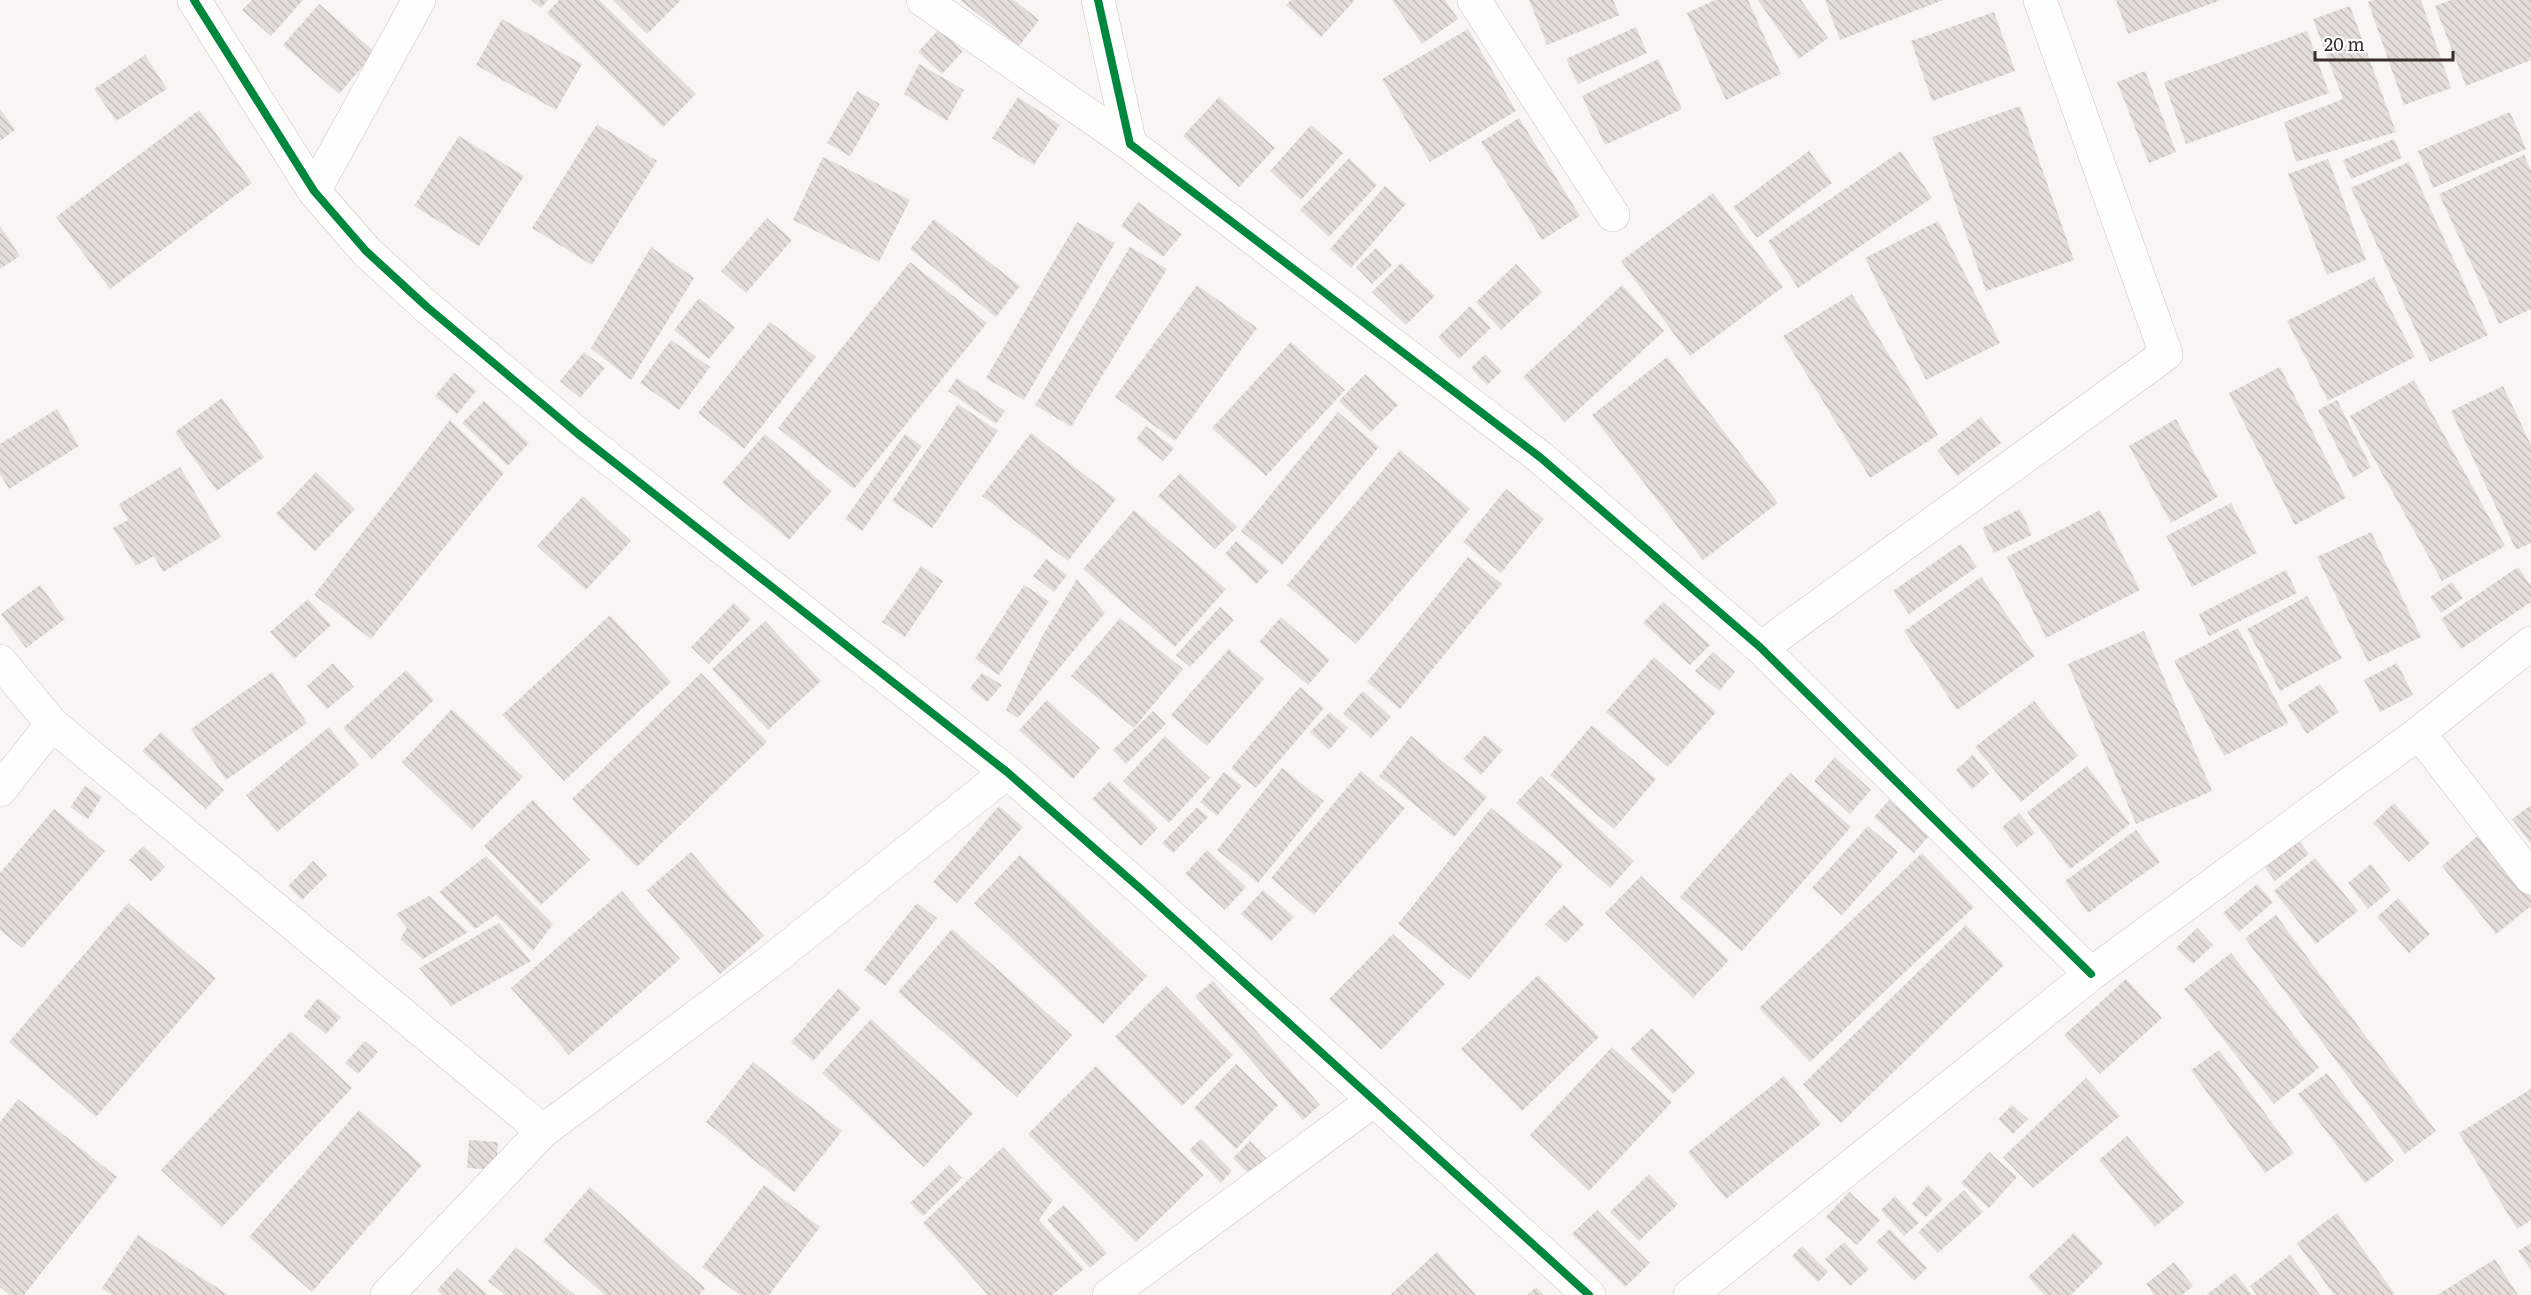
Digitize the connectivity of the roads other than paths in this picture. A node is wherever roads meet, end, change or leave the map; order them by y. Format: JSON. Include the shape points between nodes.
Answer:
{"nodes":[{"id":1,"x":194,"y":0,"type":"edge"},
{"id":2,"x":419,"y":0,"type":"edge"},
{"id":3,"x":923,"y":0,"type":"edge"},
{"id":4,"x":1098,"y":0,"type":"edge"},
{"id":5,"x":1474,"y":0,"type":"edge"},
{"id":6,"x":2040,"y":0,"type":"edge"},
{"id":7,"x":1130,"y":144,"type":"junction"},
{"id":8,"x":314,"y":191,"type":"junction"},
{"id":9,"x":1613,"y":215,"type":"dead end"},
{"id":10,"x":2531,"y":643,"type":"edge"},
{"id":11,"x":1761,"y":648,"type":"junction"},
{"id":12,"x":0,"y":661,"type":"edge"},
{"id":13,"x":52,"y":724,"type":"junction"},
{"id":14,"x":2419,"y":733,"type":"junction"},
{"id":15,"x":1007,"y":772,"type":"junction"},
{"id":16,"x":0,"y":790,"type":"edge"},
{"id":17,"x":2531,"y":878,"type":"edge"},
{"id":18,"x":2091,"y":974,"type":"junction"},
{"id":19,"x":1374,"y":1100,"type":"junction"},
{"id":20,"x":543,"y":1131,"type":"junction"},
{"id":21,"x":387,"y":1295,"type":"edge"},
{"id":22,"x":1109,"y":1295,"type":"edge"},
{"id":23,"x":1589,"y":1295,"type":"edge"},
{"id":24,"x":1690,"y":1295,"type":"edge"}],
"edges":[{"from":1,"to":8,"type":"street"},
{"from":2,"to":8,"type":"street"},
{"from":3,"to":7,"type":"street"},
{"from":4,"to":7,"type":"street"},
{"from":5,"to":9,"type":"street"},
{"from":6,"to":11,"type":"street","via":[[2166,354]]},
{"from":7,"to":11,"type":"street","via":[[1541,458]]},
{"from":8,"to":15,"type":"street","via":[[366,251],[444,322],[579,434]]},
{"from":10,"to":14,"type":"street"},
{"from":11,"to":18,"type":"street"},
{"from":12,"to":13,"type":"street"},
{"from":13,"to":16,"type":"street"},
{"from":13,"to":20,"type":"street"},
{"from":14,"to":17,"type":"street"},
{"from":14,"to":18,"type":"street"},
{"from":15,"to":19,"type":"street"},
{"from":15,"to":20,"type":"street","via":[[767,964]]},
{"from":18,"to":24,"type":"street"},
{"from":19,"to":22,"type":"street"},
{"from":19,"to":23,"type":"street"},
{"from":20,"to":21,"type":"street"}]}
